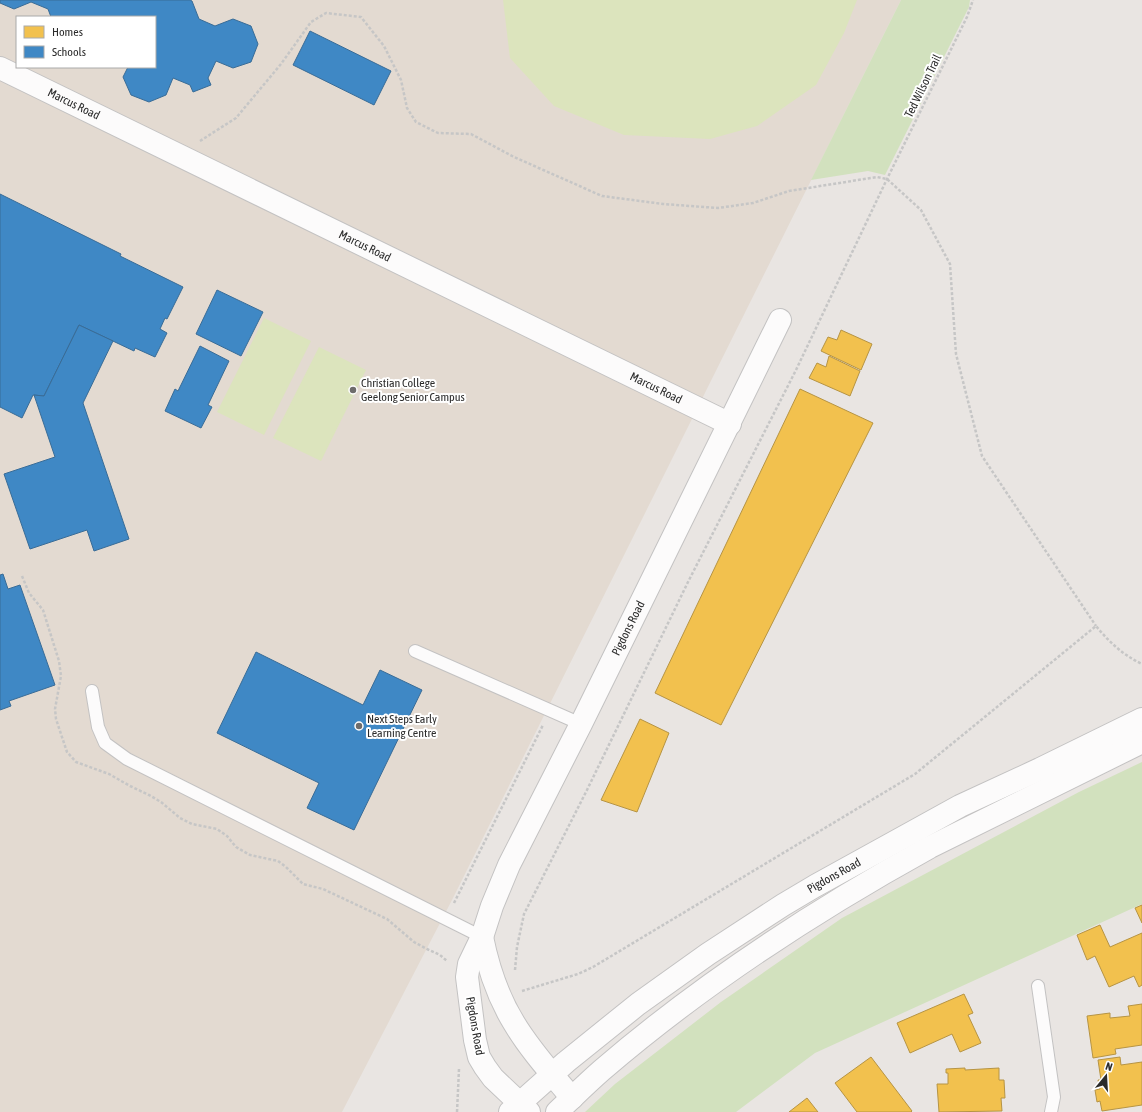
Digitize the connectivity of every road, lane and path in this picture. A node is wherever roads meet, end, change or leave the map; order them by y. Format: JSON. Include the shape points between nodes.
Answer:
{"nodes":[{"id":1,"x":973,"y":0,"type":"edge"},
{"id":2,"x":0,"y":68,"type":"edge"},
{"id":3,"x":187,"y":159,"type":"junction"},
{"id":4,"x":887,"y":179,"type":"junction"},
{"id":5,"x":780,"y":320,"type":"dead end"},
{"id":6,"x":730,"y":424,"type":"junction"},
{"id":7,"x":22,"y":576,"type":"dead end"},
{"id":8,"x":1096,"y":626,"type":"junction"},
{"id":9,"x":415,"y":651,"type":"dead end"},
{"id":10,"x":1142,"y":664,"type":"edge"},
{"id":11,"x":92,"y":690,"type":"dead end"},
{"id":12,"x":1142,"y":719,"type":"edge"},
{"id":13,"x":544,"y":723,"type":"dead end"},
{"id":14,"x":581,"y":724,"type":"junction"},
{"id":15,"x":1142,"y":742,"type":"edge"},
{"id":16,"x":451,"y":909,"type":"dead end"},
{"id":17,"x":482,"y":937,"type":"junction"},
{"id":18,"x":427,"y":949,"type":"dead end"},
{"id":19,"x":515,"y":970,"type":"dead end"},
{"id":20,"x":1038,"y":986,"type":"dead end"},
{"id":21,"x":504,"y":1005,"type":"junction"},
{"id":22,"x":459,"y":1064,"type":"dead end"},
{"id":23,"x":552,"y":1074,"type":"junction"},
{"id":24,"x":565,"y":1105,"type":"edge"},
{"id":25,"x":520,"y":1109,"type":"edge"},
{"id":26,"x":457,"y":1112,"type":"edge"},
{"id":27,"x":1050,"y":1112,"type":"edge"}],
"edges":[{"from":1,"to":4,"type":"path","name":"Ted Wilson Trail"},
{"from":2,"to":3,"type":"street","name":"Marcus Road"},
{"from":3,"to":4,"type":"path","via":[[195,144],[236,118],[281,64],[311,22],[326,13],[361,17],[384,46],[401,80],[407,108],[416,122],[438,133],[471,134],[514,157],[602,196],[718,208],[753,203],[789,191],[877,177]]},
{"from":3,"to":6,"type":"street","name":"Marcus Road"},
{"from":4,"to":8,"type":"path","via":[[921,210],[950,264],[956,354],[982,456]]},
{"from":4,"to":19,"type":"path","name":"Ted Wilson Trail","via":[[796,370],[524,914]]},
{"from":5,"to":6,"type":"street","name":"Pigdons Road"},
{"from":6,"to":14,"type":"street","name":"Pigdons Road"},
{"from":7,"to":18,"type":"path","via":[[29,593],[43,610],[59,661],[61,676],[55,709],[56,719],[67,752],[76,762],[109,774],[149,795],[192,824],[217,829],[227,836],[236,848],[250,855],[278,862],[303,884],[323,889],[387,919],[414,942]]},
{"from":8,"to":10,"type":"path","via":[[1111,644],[1132,660]]},
{"from":8,"to":21,"type":"path","via":[[915,774],[593,967],[513,994]]},
{"from":9,"to":14,"type":"lane"},
{"from":11,"to":17,"type":"lane","via":[[98,727],[106,742],[127,759]]},
{"from":12,"to":23,"type":"street","name":"Pigdons Road","via":[[960,806],[789,901],[638,1004]]},
{"from":13,"to":16,"type":"path"},
{"from":14,"to":17,"type":"street","name":"Pigdons Road","via":[[509,865]]},
{"from":15,"to":24,"type":"street","name":"Pigdons Road","via":[[930,847],[815,915],[722,976],[626,1050]]},
{"from":17,"to":21,"type":"street","name":"Pigdons Road","via":[[490,969]]},
{"from":17,"to":25,"type":"street","name":"Pigdons Road","via":[[467,971],[477,1052],[488,1072]]},
{"from":20,"to":27,"type":"lane","via":[[1054,1097]]},
{"from":21,"to":23,"type":"street","name":"Pigdons Road","via":[[518,1030]]},
{"from":22,"to":26,"type":"path"},
{"from":23,"to":24,"type":"street","name":"Pigdons Road"},
{"from":23,"to":25,"type":"street","name":"Pigdons Road"}]}
